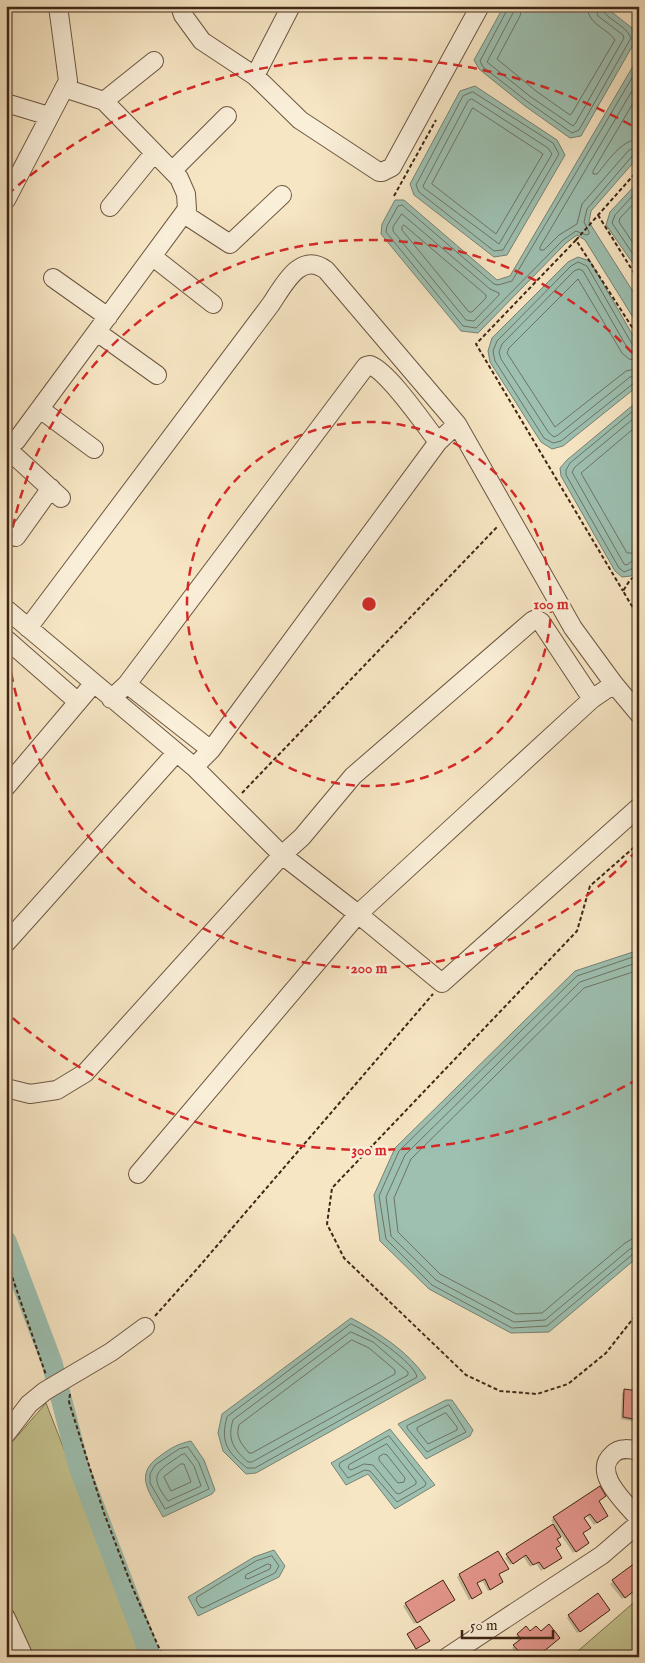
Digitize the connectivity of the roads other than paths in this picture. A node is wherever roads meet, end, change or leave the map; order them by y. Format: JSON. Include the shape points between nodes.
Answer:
{"nodes":[{"id":1,"x":58,"y":6,"type":"edge"},
{"id":2,"x":180,"y":6,"type":"edge"},
{"id":3,"x":291,"y":6,"type":"edge"},
{"id":4,"x":480,"y":6,"type":"edge"},
{"id":5,"x":154,"y":61,"type":"dead end"},
{"id":6,"x":255,"y":76,"type":"junction"},
{"id":7,"x":64,"y":88,"type":"junction"},
{"id":8,"x":104,"y":101,"type":"junction"},
{"id":9,"x":6,"y":103,"type":"edge"},
{"id":10,"x":49,"y":116,"type":"junction"},
{"id":11,"x":227,"y":116,"type":"dead end"},
{"id":12,"x":154,"y":153,"type":"junction"},
{"id":13,"x":172,"y":171,"type":"junction"},
{"id":14,"x":282,"y":195,"type":"dead end"},
{"id":15,"x":6,"y":200,"type":"edge"},
{"id":16,"x":110,"y":207,"type":"dead end"},
{"id":17,"x":184,"y":214,"type":"junction"},
{"id":18,"x":152,"y":257,"type":"junction"},
{"id":19,"x":53,"y":278,"type":"dead end"},
{"id":20,"x":213,"y":304,"type":"dead end"},
{"id":21,"x":108,"y":317,"type":"junction"},
{"id":22,"x":97,"y":332,"type":"junction"},
{"id":23,"x":157,"y":375,"type":"dead end"},
{"id":24,"x":40,"y":409,"type":"junction"},
{"id":25,"x":457,"y":424,"type":"junction"},
{"id":26,"x":438,"y":442,"type":"junction"},
{"id":27,"x":6,"y":444,"type":"edge"},
{"id":28,"x":6,"y":448,"type":"edge"},
{"id":29,"x":94,"y":449,"type":"dead end"},
{"id":30,"x":16,"y":537,"type":"dead end"},
{"id":31,"x":14,"y":621,"type":"edge"},
{"id":32,"x":6,"y":639,"type":"edge"},
{"id":33,"x":94,"y":684,"type":"junction"},
{"id":34,"x":127,"y":684,"type":"junction"},
{"id":35,"x":614,"y":684,"type":"junction"},
{"id":36,"x":111,"y":698,"type":"junction"},
{"id":37,"x":592,"y":699,"type":"junction"},
{"id":38,"x":78,"y":702,"type":"junction"},
{"id":39,"x":639,"y":714,"type":"edge"},
{"id":40,"x":211,"y":750,"type":"junction"},
{"id":41,"x":176,"y":753,"type":"junction"},
{"id":42,"x":194,"y":767,"type":"junction"},
{"id":43,"x":6,"y":787,"type":"edge"},
{"id":44,"x":639,"y":807,"type":"edge"},
{"id":45,"x":282,"y":855,"type":"junction"},
{"id":46,"x":358,"y":914,"type":"junction"},
{"id":47,"x":6,"y":943,"type":"edge"},
{"id":48,"x":6,"y":1088,"type":"edge"},
{"id":49,"x":138,"y":1174,"type":"dead end"},
{"id":50,"x":145,"y":1327,"type":"road end"},
{"id":51,"x":46,"y":1384,"type":"junction"},
{"id":52,"x":6,"y":1418,"type":"edge"},
{"id":53,"x":6,"y":1434,"type":"edge"},
{"id":54,"x":639,"y":1451,"type":"edge"},
{"id":55,"x":639,"y":1519,"type":"edge"},
{"id":56,"x":639,"y":1523,"type":"edge"},
{"id":57,"x":6,"y":1618,"type":"edge"},
{"id":58,"x":24,"y":1657,"type":"edge"},
{"id":59,"x":447,"y":1657,"type":"edge"}],
"edges":[{"from":1,"to":7,"type":"street","via":[[68,81]]},
{"from":2,"to":6,"type":"street","via":[[202,41]]},
{"from":3,"to":6,"type":"street"},
{"from":4,"to":6,"type":"street","via":[[392,167],[384,172],[379,172],[300,120]]},
{"from":5,"to":8,"type":"street"},
{"from":7,"to":8,"type":"street"},
{"from":7,"to":10,"type":"street"},
{"from":8,"to":12,"type":"street"},
{"from":9,"to":10,"type":"street"},
{"from":10,"to":15,"type":"street"},
{"from":11,"to":13,"type":"street"},
{"from":12,"to":13,"type":"street"},
{"from":12,"to":16,"type":"street"},
{"from":13,"to":17,"type":"street","via":[[186,194]]},
{"from":14,"to":17,"type":"street","via":[[230,244]]},
{"from":17,"to":18,"type":"street"},
{"from":18,"to":20,"type":"street"},
{"from":18,"to":21,"type":"street"},
{"from":19,"to":21,"type":"street"},
{"from":21,"to":22,"type":"street"},
{"from":22,"to":23,"type":"street"},
{"from":22,"to":24,"type":"street"},
{"from":24,"to":27,"type":"street","via":[[16,441]]},
{"from":24,"to":29,"type":"street"},
{"from":25,"to":26,"type":"street"},
{"from":25,"to":31,"type":"street","via":[[326,270],[311,264],[301,267],[289,277],[271,304]]},
{"from":25,"to":35,"type":"street","via":[[573,628]]},
{"from":26,"to":34,"type":"street","via":[[390,381],[377,368],[366,366]]},
{"from":26,"to":40,"type":"street"},
{"from":28,"to":30,"type":"street","via":[[56,493]]},
{"from":31,"to":33,"type":"street"},
{"from":32,"to":38,"type":"street"},
{"from":33,"to":36,"type":"street"},
{"from":33,"to":38,"type":"street"},
{"from":34,"to":36,"type":"street"},
{"from":34,"to":40,"type":"street"},
{"from":35,"to":37,"type":"street"},
{"from":35,"to":39,"type":"street"},
{"from":36,"to":41,"type":"street"},
{"from":37,"to":45,"type":"street","via":[[540,622],[532,621],[353,776]]},
{"from":37,"to":46,"type":"street"},
{"from":38,"to":43,"type":"street"},
{"from":40,"to":42,"type":"street"},
{"from":41,"to":42,"type":"street"},
{"from":41,"to":47,"type":"street"},
{"from":42,"to":45,"type":"street"},
{"from":44,"to":46,"type":"street","via":[[442,983]]},
{"from":45,"to":46,"type":"street"},
{"from":45,"to":48,"type":"street","via":[[85,1074],[57,1090],[30,1094]]},
{"from":46,"to":49,"type":"street"},
{"from":50,"to":51,"type":"street","via":[[72,1376]]},
{"from":51,"to":52,"type":"street","via":[[19,1403]]},
{"from":51,"to":53,"type":"street"},
{"from":54,"to":55,"type":"street","via":[[617,1450],[604,1470],[612,1486]]},
{"from":56,"to":59,"type":"street","via":[[602,1555]]},
{"from":57,"to":58,"type":"street"}]}
